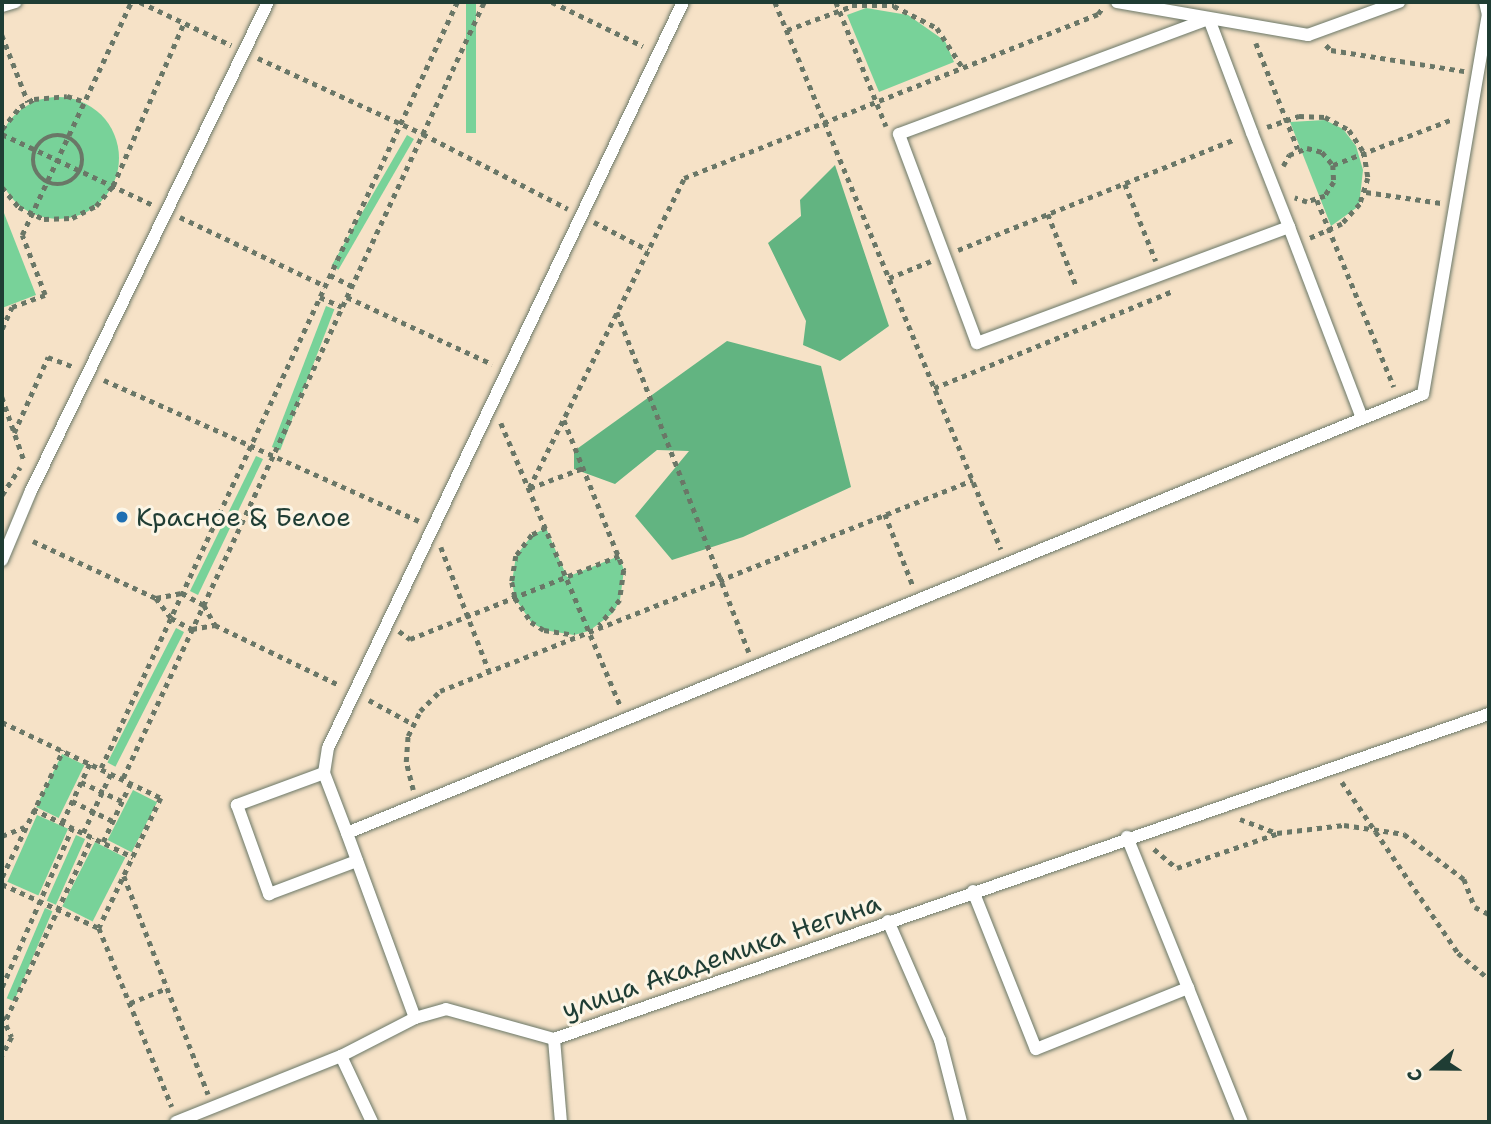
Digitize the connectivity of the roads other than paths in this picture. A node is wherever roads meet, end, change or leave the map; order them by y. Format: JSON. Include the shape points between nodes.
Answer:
{"nodes":[{"id":1,"x":15,"y":2,"type":"edge"},
{"id":2,"x":268,"y":2,"type":"edge"},
{"id":3,"x":683,"y":2,"type":"edge"},
{"id":4,"x":1117,"y":2,"type":"edge"},
{"id":5,"x":1399,"y":2,"type":"edge"},
{"id":6,"x":1485,"y":2,"type":"edge"},
{"id":7,"x":2,"y":6,"type":"edge"},
{"id":8,"x":1209,"y":19,"type":"junction"},
{"id":9,"x":1289,"y":228,"type":"junction"},
{"id":10,"x":1362,"y":418,"type":"junction"},
{"id":11,"x":2,"y":560,"type":"edge"},
{"id":12,"x":1489,"y":714,"type":"edge"},
{"id":13,"x":324,"y":773,"type":"junction"},
{"id":14,"x":347,"y":833,"type":"junction"},
{"id":15,"x":1127,"y":837,"type":"junction"},
{"id":16,"x":357,"y":862,"type":"junction"},
{"id":17,"x":973,"y":891,"type":"junction"},
{"id":18,"x":888,"y":921,"type":"junction"},
{"id":19,"x":1188,"y":988,"type":"junction"},
{"id":20,"x":415,"y":1018,"type":"junction"},
{"id":21,"x":554,"y":1039,"type":"junction"},
{"id":22,"x":341,"y":1056,"type":"junction"},
{"id":23,"x":177,"y":1122,"type":"edge"},
{"id":24,"x":372,"y":1122,"type":"edge"},
{"id":25,"x":561,"y":1122,"type":"edge"},
{"id":26,"x":961,"y":1122,"type":"edge"},
{"id":27,"x":1242,"y":1122,"type":"edge"}],
"edges":[{"from":1,"to":7,"type":"lane"},
{"from":2,"to":11,"type":"lane"},
{"from":3,"to":13,"type":"lane","via":[[354,692],[328,748]]},
{"from":4,"to":8,"type":"lane"},
{"from":5,"to":8,"type":"lane","via":[[1317,33]]},
{"from":6,"to":10,"type":"lane","via":[[1488,15],[1423,394]]},
{"from":8,"to":9,"type":"lane"},
{"from":8,"to":9,"type":"lane","via":[[900,134],[977,343]]},
{"from":9,"to":10,"type":"lane"},
{"from":10,"to":14,"type":"lane"},
{"from":12,"to":15,"type":"lane","name":"улица Академика Негина"},
{"from":13,"to":14,"type":"lane"},
{"from":13,"to":16,"type":"lane","via":[[237,805],[269,894]]},
{"from":14,"to":16,"type":"lane"},
{"from":15,"to":17,"type":"lane","name":"улица Академика Негина"},
{"from":15,"to":19,"type":"lane"},
{"from":16,"to":20,"type":"lane"},
{"from":17,"to":18,"type":"lane","name":"улица Академика Негина"},
{"from":17,"to":19,"type":"lane","via":[[1036,1049]]},
{"from":18,"to":21,"type":"lane","name":"улица Академика Негина"},
{"from":18,"to":26,"type":"lane","via":[[940,1040]]},
{"from":19,"to":27,"type":"lane"},
{"from":20,"to":21,"type":"lane","name":"улица Академика Негина","via":[[446,1009]]},
{"from":20,"to":22,"type":"lane","name":"улица Академика Негина"},
{"from":21,"to":25,"type":"lane"},
{"from":22,"to":23,"type":"lane","name":"улица Академика Негина"},
{"from":22,"to":24,"type":"lane"}]}
